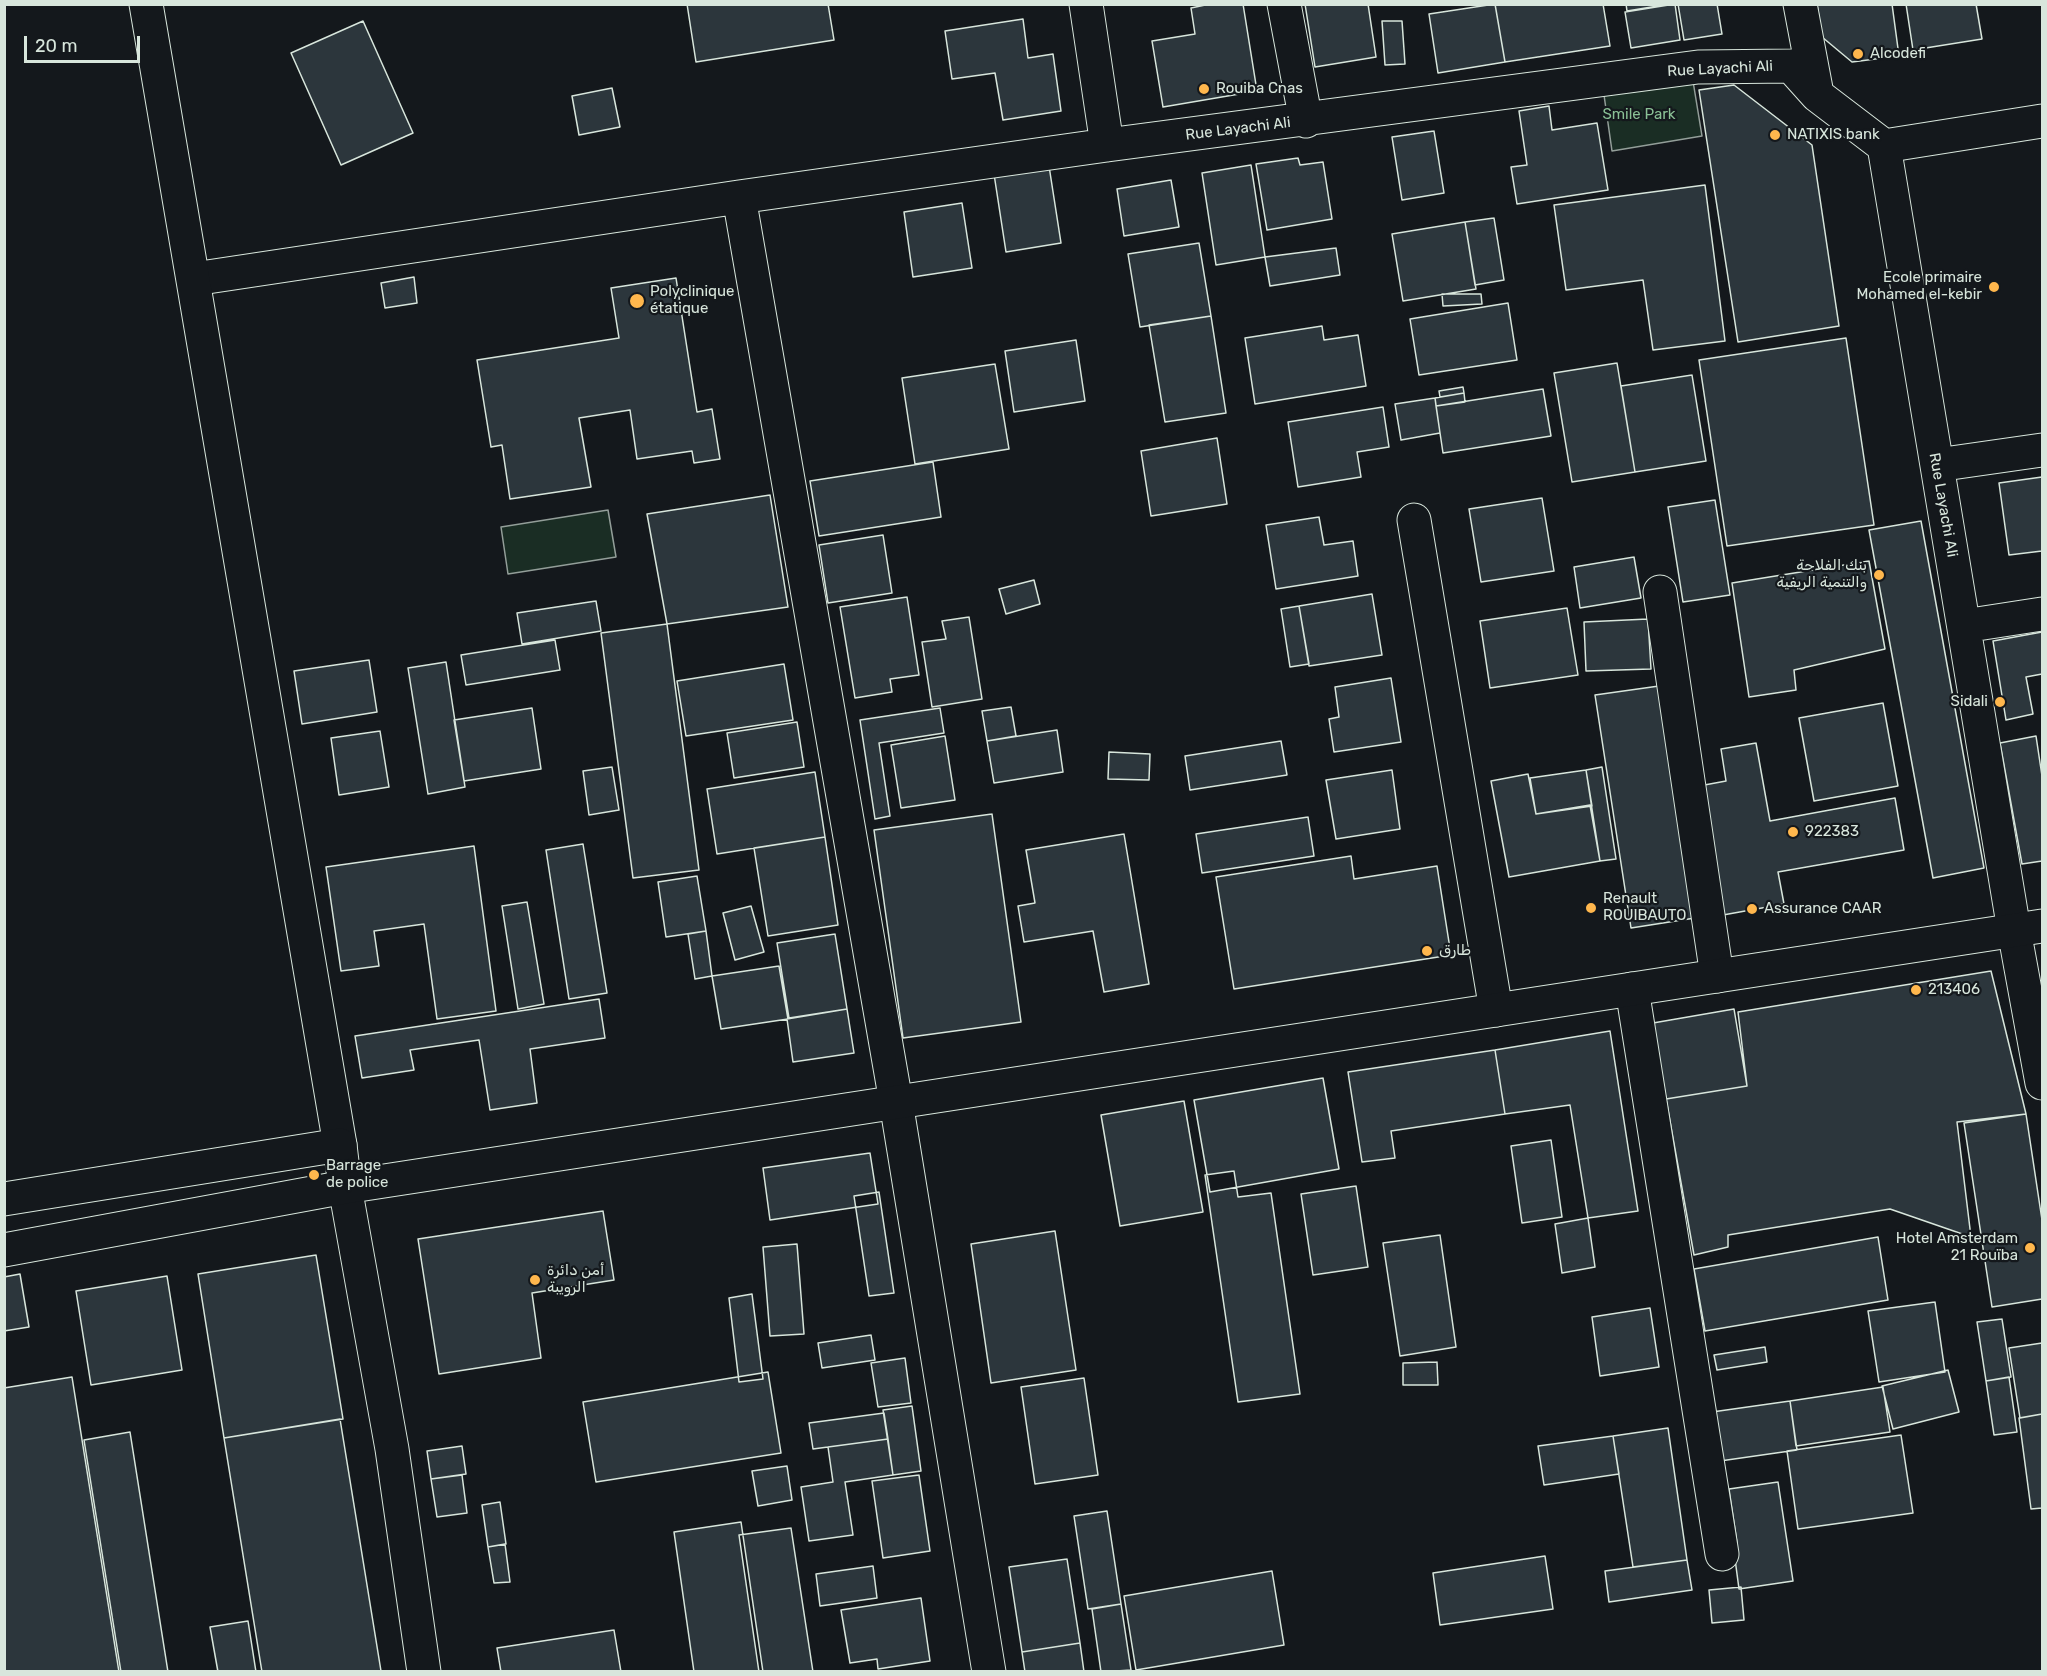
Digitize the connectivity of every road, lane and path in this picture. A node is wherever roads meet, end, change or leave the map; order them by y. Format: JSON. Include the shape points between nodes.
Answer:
{"nodes":[{"id":1,"x":146,"y":4,"type":"edge"},
{"id":2,"x":1086,"y":4,"type":"edge"},
{"id":3,"x":1284,"y":4,"type":"edge"},
{"id":4,"x":1800,"y":4,"type":"edge"},
{"id":5,"x":1817,"y":95,"type":"junction"},
{"id":6,"x":1306,"y":121,"type":"junction"},
{"id":7,"x":2043,"y":121,"type":"edge"},
{"id":8,"x":1107,"y":146,"type":"junction"},
{"id":9,"x":1884,"y":146,"type":"junction"},
{"id":10,"x":739,"y":197,"type":"junction"},
{"id":11,"x":194,"y":279,"type":"junction"},
{"id":12,"x":2043,"y":450,"type":"edge"},
{"id":13,"x":1937,"y":465,"type":"junction"},
{"id":14,"x":1414,"y":520,"type":"dead end"},
{"id":15,"x":1660,"y":592,"type":"dead end"},
{"id":16,"x":2043,"y":614,"type":"edge"},
{"id":17,"x":1964,"y":626,"type":"junction"},
{"id":18,"x":2028,"y":928,"type":"edge"},
{"id":19,"x":1717,"y":976,"type":"junction"},
{"id":20,"x":1632,"y":989,"type":"junction"},
{"id":21,"x":1496,"y":1010,"type":"junction"},
{"id":22,"x":2043,"y":1083,"type":"edge"},
{"id":23,"x":896,"y":1102,"type":"junction"},
{"id":24,"x":340,"y":1145,"type":"junction"},
{"id":25,"x":345,"y":1187,"type":"junction"},
{"id":26,"x":4,"y":1199,"type":"edge"},
{"id":27,"x":4,"y":1250,"type":"edge"},
{"id":28,"x":1722,"y":1554,"type":"dead end"},
{"id":29,"x":424,"y":1671,"type":"edge"},
{"id":30,"x":989,"y":1671,"type":"edge"}],
"edges":[{"from":1,"to":11,"type":"main road"},
{"from":2,"to":8,"type":"main road"},
{"from":3,"to":6,"type":"main road"},
{"from":4,"to":5,"type":"main road"},
{"from":5,"to":6,"type":"main road","name":"Rue Layachi Ali","via":[[1791,66],[1698,67]]},
{"from":5,"to":9,"type":"main road","name":"Rue Layachi Ali"},
{"from":6,"to":8,"type":"main road","name":"Rue Layachi Ali"},
{"from":7,"to":9,"type":"main road"},
{"from":8,"to":10,"type":"main road","name":"Rue Layachi Ali"},
{"from":9,"to":13,"type":"main road","name":"Rue Layachi Ali"},
{"from":10,"to":11,"type":"main road","name":"Rue Layachi Ali"},
{"from":10,"to":23,"type":"main road"},
{"from":11,"to":24,"type":"main road"},
{"from":12,"to":13,"type":"main road"},
{"from":13,"to":17,"type":"main road","name":"Rue Layachi Ali"},
{"from":14,"to":21,"type":"main road"},
{"from":15,"to":19,"type":"main road"},
{"from":16,"to":17,"type":"main road"},
{"from":17,"to":18,"type":"main road","name":"Rue Layachi Ali"},
{"from":18,"to":19,"type":"main road"},
{"from":18,"to":22,"type":"main road","name":"Rue Layachi Ali"},
{"from":19,"to":20,"type":"main road"},
{"from":20,"to":21,"type":"main road"},
{"from":20,"to":28,"type":"main road"},
{"from":21,"to":23,"type":"main road"},
{"from":23,"to":25,"type":"main road"},
{"from":23,"to":30,"type":"main road"},
{"from":24,"to":25,"type":"main road"},
{"from":24,"to":26,"type":"main road"},
{"from":25,"to":27,"type":"main road"},
{"from":25,"to":29,"type":"main road","via":[[392,1449]]}]}
